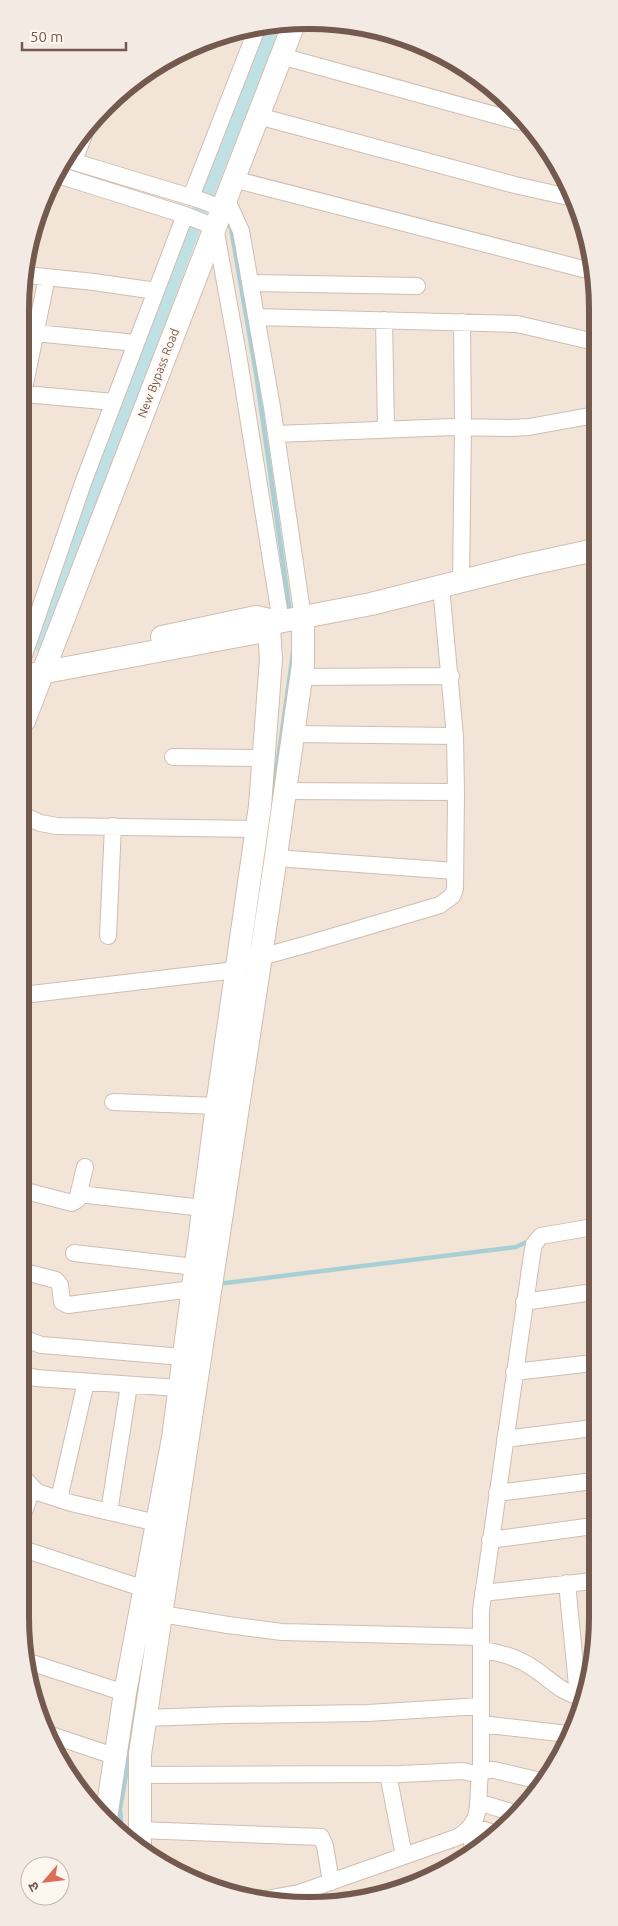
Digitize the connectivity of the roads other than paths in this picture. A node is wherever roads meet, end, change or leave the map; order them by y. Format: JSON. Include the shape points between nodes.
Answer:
{"nodes":[{"id":1,"x":292,"y":29,"type":"edge"},
{"id":2,"x":256,"y":34,"type":"edge"},
{"id":3,"x":281,"y":56,"type":"junction"},
{"id":4,"x":258,"y":116,"type":"junction"},
{"id":5,"x":518,"y":122,"type":"edge"},
{"id":6,"x":71,"y":161,"type":"edge"},
{"id":7,"x":63,"y":176,"type":"edge"},
{"id":8,"x":565,"y":196,"type":"edge"},
{"id":9,"x":207,"y":206,"type":"junction"},
{"id":10,"x":587,"y":270,"type":"edge"},
{"id":11,"x":31,"y":275,"type":"edge"},
{"id":12,"x":47,"y":277,"type":"junction"},
{"id":13,"x":250,"y":283,"type":"junction"},
{"id":14,"x":417,"y":286,"type":"dead end"},
{"id":15,"x":156,"y":292,"type":"junction"},
{"id":16,"x":256,"y":317,"type":"junction"},
{"id":17,"x":384,"y":320,"type":"junction"},
{"id":18,"x":462,"y":322,"type":"junction"},
{"id":19,"x":30,"y":332,"type":"edge"},
{"id":20,"x":589,"y":341,"type":"edge"},
{"id":21,"x":136,"y":343,"type":"junction"},
{"id":22,"x":29,"y":394,"type":"edge"},
{"id":23,"x":114,"y":402,"type":"junction"},
{"id":24,"x":589,"y":417,"type":"edge"},
{"id":25,"x":463,"y":428,"type":"junction"},
{"id":26,"x":386,"y":430,"type":"junction"},
{"id":27,"x":276,"y":434,"type":"junction"},
{"id":28,"x":589,"y":551,"type":"edge"},
{"id":29,"x":451,"y":584,"type":"junction"},
{"id":30,"x":303,"y":618,"type":"junction"},
{"id":31,"x":276,"y":624,"type":"junction"},
{"id":32,"x":29,"y":641,"type":"edge"},
{"id":33,"x":35,"y":668,"type":"edge"},
{"id":34,"x":450,"y":676,"type":"junction"},
{"id":35,"x":301,"y":677,"type":"junction"},
{"id":36,"x":29,"y":697,"type":"edge"},
{"id":37,"x":293,"y":734,"type":"junction"},
{"id":38,"x":455,"y":736,"type":"junction"},
{"id":39,"x":174,"y":757,"type":"dead end"},
{"id":40,"x":263,"y":758,"type":"junction"},
{"id":41,"x":285,"y":790,"type":"junction"},
{"id":42,"x":456,"y":792,"type":"junction"},
{"id":43,"x":29,"y":818,"type":"edge"},
{"id":44,"x":113,"y":826,"type":"junction"},
{"id":45,"x":256,"y":828,"type":"junction"},
{"id":46,"x":276,"y":858,"type":"junction"},
{"id":47,"x":455,"y":871,"type":"junction"},
{"id":48,"x":108,"y":936,"type":"dead end"},
{"id":49,"x":248,"y":960,"type":"junction"},
{"id":50,"x":29,"y":994,"type":"edge"},
{"id":51,"x":113,"y":1102,"type":"dead end"},
{"id":52,"x":217,"y":1106,"type":"junction"},
{"id":53,"x":85,"y":1167,"type":"dead end"},
{"id":54,"x":29,"y":1192,"type":"edge"},
{"id":55,"x":79,"y":1194,"type":"junction"},
{"id":56,"x":203,"y":1208,"type":"junction"},
{"id":57,"x":589,"y":1228,"type":"edge"},
{"id":58,"x":74,"y":1253,"type":"dead end"},
{"id":59,"x":29,"y":1273,"type":"edge"},
{"id":60,"x":193,"y":1278,"type":"junction"},
{"id":61,"x":589,"y":1293,"type":"edge"},
{"id":62,"x":524,"y":1302,"type":"junction"},
{"id":63,"x":29,"y":1340,"type":"edge"},
{"id":64,"x":182,"y":1356,"type":"junction"},
{"id":65,"x":589,"y":1363,"type":"edge"},
{"id":66,"x":514,"y":1372,"type":"junction"},
{"id":67,"x":29,"y":1376,"type":"edge"},
{"id":68,"x":86,"y":1382,"type":"junction"},
{"id":69,"x":129,"y":1385,"type":"junction"},
{"id":70,"x":178,"y":1388,"type":"junction"},
{"id":71,"x":589,"y":1428,"type":"edge"},
{"id":72,"x":505,"y":1439,"type":"junction"},
{"id":73,"x":589,"y":1482,"type":"edge"},
{"id":74,"x":29,"y":1484,"type":"edge"},
{"id":75,"x":37,"y":1492,"type":"junction"},
{"id":76,"x":497,"y":1493,"type":"junction"},
{"id":77,"x":29,"y":1498,"type":"edge"},
{"id":78,"x":59,"y":1499,"type":"junction"},
{"id":79,"x":109,"y":1512,"type":"junction"},
{"id":80,"x":157,"y":1523,"type":"junction"},
{"id":81,"x":589,"y":1527,"type":"edge"},
{"id":82,"x":490,"y":1540,"type":"junction"},
{"id":83,"x":29,"y":1551,"type":"edge"},
{"id":84,"x":589,"y":1581,"type":"edge"},
{"id":85,"x":567,"y":1584,"type":"junction"},
{"id":86,"x":145,"y":1589,"type":"junction"},
{"id":87,"x":483,"y":1593,"type":"junction"},
{"id":88,"x":162,"y":1614,"type":"junction"},
{"id":89,"x":481,"y":1644,"type":"junction"},
{"id":90,"x":33,"y":1663,"type":"edge"},
{"id":91,"x":579,"y":1691,"type":"edge"},
{"id":92,"x":125,"y":1693,"type":"junction"},
{"id":93,"x":578,"y":1695,"type":"edge"},
{"id":94,"x":481,"y":1706,"type":"junction"},
{"id":95,"x":145,"y":1718,"type":"junction"},
{"id":96,"x":481,"y":1724,"type":"junction"},
{"id":97,"x":564,"y":1733,"type":"edge"},
{"id":98,"x":56,"y":1737,"type":"edge"},
{"id":99,"x":114,"y":1756,"type":"junction"},
{"id":100,"x":388,"y":1774,"type":"junction"},
{"id":101,"x":481,"y":1774,"type":"junction"},
{"id":102,"x":140,"y":1775,"type":"junction"},
{"id":103,"x":537,"y":1780,"type":"edge"},
{"id":104,"x":478,"y":1802,"type":"junction"},
{"id":105,"x":107,"y":1811,"type":"edge"},
{"id":106,"x":510,"y":1812,"type":"edge"},
{"id":107,"x":470,"y":1828,"type":"junction"},
{"id":108,"x":490,"y":1831,"type":"edge"},
{"id":109,"x":140,"y":1838,"type":"edge"},
{"id":110,"x":472,"y":1845,"type":"edge"},
{"id":111,"x":404,"y":1856,"type":"junction"},
{"id":112,"x":331,"y":1882,"type":"junction"},
{"id":113,"x":282,"y":1896,"type":"edge"}],
"edges":[{"from":1,"to":3,"type":"street","name":"New Bypass Road"},
{"from":2,"to":9,"type":"street"},
{"from":3,"to":4,"type":"street","name":"New Bypass Road"},
{"from":3,"to":5,"type":"street"},
{"from":4,"to":8,"type":"street"},
{"from":4,"to":9,"type":"street","name":"New Bypass Road"},
{"from":6,"to":9,"type":"street"},
{"from":7,"to":9,"type":"street"},
{"from":9,"to":10,"type":"street"},
{"from":9,"to":13,"type":"street","via":[[241,231]]},
{"from":9,"to":15,"type":"street"},
{"from":9,"to":31,"type":"street","via":[[238,354]]},
{"from":9,"to":33,"type":"street","name":"New Bypass Road"},
{"from":11,"to":12,"type":"street"},
{"from":12,"to":15,"type":"street"},
{"from":12,"to":19,"type":"street"},
{"from":13,"to":14,"type":"street"},
{"from":13,"to":16,"type":"street"},
{"from":15,"to":21,"type":"street"},
{"from":16,"to":17,"type":"street"},
{"from":16,"to":27,"type":"street"},
{"from":17,"to":18,"type":"street"},
{"from":17,"to":26,"type":"street"},
{"from":18,"to":20,"type":"street","via":[[517,324]]},
{"from":18,"to":25,"type":"street"},
{"from":19,"to":21,"type":"street"},
{"from":21,"to":23,"type":"street"},
{"from":22,"to":23,"type":"street"},
{"from":23,"to":32,"type":"street"},
{"from":24,"to":25,"type":"street","via":[[529,427]]},
{"from":25,"to":26,"type":"street"},
{"from":25,"to":29,"type":"street"},
{"from":26,"to":27,"type":"street"},
{"from":27,"to":30,"type":"street"},
{"from":28,"to":29,"type":"street"},
{"from":29,"to":30,"type":"street"},
{"from":29,"to":34,"type":"street"},
{"from":30,"to":31,"type":"street"},
{"from":30,"to":35,"type":"street"},
{"from":31,"to":33,"type":"street","via":[[259,632],[196,645]]},
{"from":31,"to":40,"type":"street"},
{"from":33,"to":36,"type":"street","name":"New Bypass Road"},
{"from":34,"to":35,"type":"street"},
{"from":34,"to":38,"type":"street"},
{"from":35,"to":37,"type":"street"},
{"from":37,"to":38,"type":"street"},
{"from":37,"to":41,"type":"street"},
{"from":38,"to":42,"type":"street"},
{"from":39,"to":40,"type":"street"},
{"from":40,"to":45,"type":"street"},
{"from":41,"to":42,"type":"street"},
{"from":41,"to":46,"type":"street"},
{"from":42,"to":47,"type":"street"},
{"from":43,"to":44,"type":"street","via":[[56,826]]},
{"from":44,"to":45,"type":"street"},
{"from":44,"to":48,"type":"street"},
{"from":45,"to":49,"type":"street"},
{"from":46,"to":47,"type":"street"},
{"from":46,"to":49,"type":"street"},
{"from":47,"to":49,"type":"street","via":[[452,896],[440,905]]},
{"from":49,"to":50,"type":"street"},
{"from":49,"to":52,"type":"street"},
{"from":49,"to":88,"type":"street"},
{"from":51,"to":52,"type":"street"},
{"from":52,"to":56,"type":"street"},
{"from":53,"to":55,"type":"street"},
{"from":54,"to":55,"type":"street","via":[[72,1203],[78,1200]]},
{"from":55,"to":56,"type":"street"},
{"from":56,"to":60,"type":"street"},
{"from":57,"to":62,"type":"street","via":[[538,1238]]},
{"from":58,"to":60,"type":"street"},
{"from":59,"to":60,"type":"street","via":[[56,1280],[60,1284],[62,1302],[68,1305]]},
{"from":60,"to":64,"type":"street"},
{"from":61,"to":62,"type":"street"},
{"from":62,"to":66,"type":"street"},
{"from":63,"to":64,"type":"street","via":[[48,1346]]},
{"from":64,"to":70,"type":"street"},
{"from":65,"to":66,"type":"street"},
{"from":66,"to":72,"type":"street"},
{"from":67,"to":68,"type":"street"},
{"from":68,"to":69,"type":"street"},
{"from":68,"to":78,"type":"street"},
{"from":69,"to":70,"type":"street"},
{"from":69,"to":79,"type":"street"},
{"from":70,"to":80,"type":"street"},
{"from":71,"to":72,"type":"street"},
{"from":72,"to":76,"type":"street"},
{"from":73,"to":76,"type":"street"},
{"from":74,"to":75,"type":"street"},
{"from":75,"to":77,"type":"street"},
{"from":75,"to":78,"type":"street"},
{"from":76,"to":82,"type":"street"},
{"from":78,"to":79,"type":"street"},
{"from":79,"to":80,"type":"street"},
{"from":80,"to":86,"type":"street"},
{"from":81,"to":82,"type":"street"},
{"from":82,"to":87,"type":"street"},
{"from":83,"to":86,"type":"street"},
{"from":84,"to":85,"type":"street"},
{"from":85,"to":87,"type":"street"},
{"from":85,"to":91,"type":"street"},
{"from":86,"to":92,"type":"street"},
{"from":87,"to":89,"type":"street"},
{"from":88,"to":89,"type":"street","via":[[282,1632]]},
{"from":88,"to":95,"type":"street"},
{"from":89,"to":93,"type":"street","via":[[515,1658],[558,1688]]},
{"from":89,"to":94,"type":"street"},
{"from":90,"to":92,"type":"street"},
{"from":92,"to":99,"type":"street"},
{"from":94,"to":95,"type":"street","via":[[368,1713]]},
{"from":94,"to":96,"type":"street"},
{"from":95,"to":102,"type":"street"},
{"from":96,"to":97,"type":"street"},
{"from":96,"to":101,"type":"street"},
{"from":98,"to":99,"type":"street"},
{"from":99,"to":105,"type":"street"},
{"from":100,"to":101,"type":"street","via":[[462,1771]]},
{"from":100,"to":102,"type":"street"},
{"from":100,"to":111,"type":"street"},
{"from":101,"to":103,"type":"street","via":[[486,1769]]},
{"from":101,"to":104,"type":"street"},
{"from":102,"to":109,"type":"street"},
{"from":104,"to":106,"type":"street"},
{"from":104,"to":107,"type":"street","via":[[477,1814]]},
{"from":107,"to":108,"type":"street"},
{"from":107,"to":110,"type":"street"},
{"from":107,"to":111,"type":"street","via":[[442,1843]]},
{"from":109,"to":112,"type":"street","via":[[320,1837],[325,1846]]},
{"from":111,"to":112,"type":"street"},
{"from":112,"to":113,"type":"street"}]}
